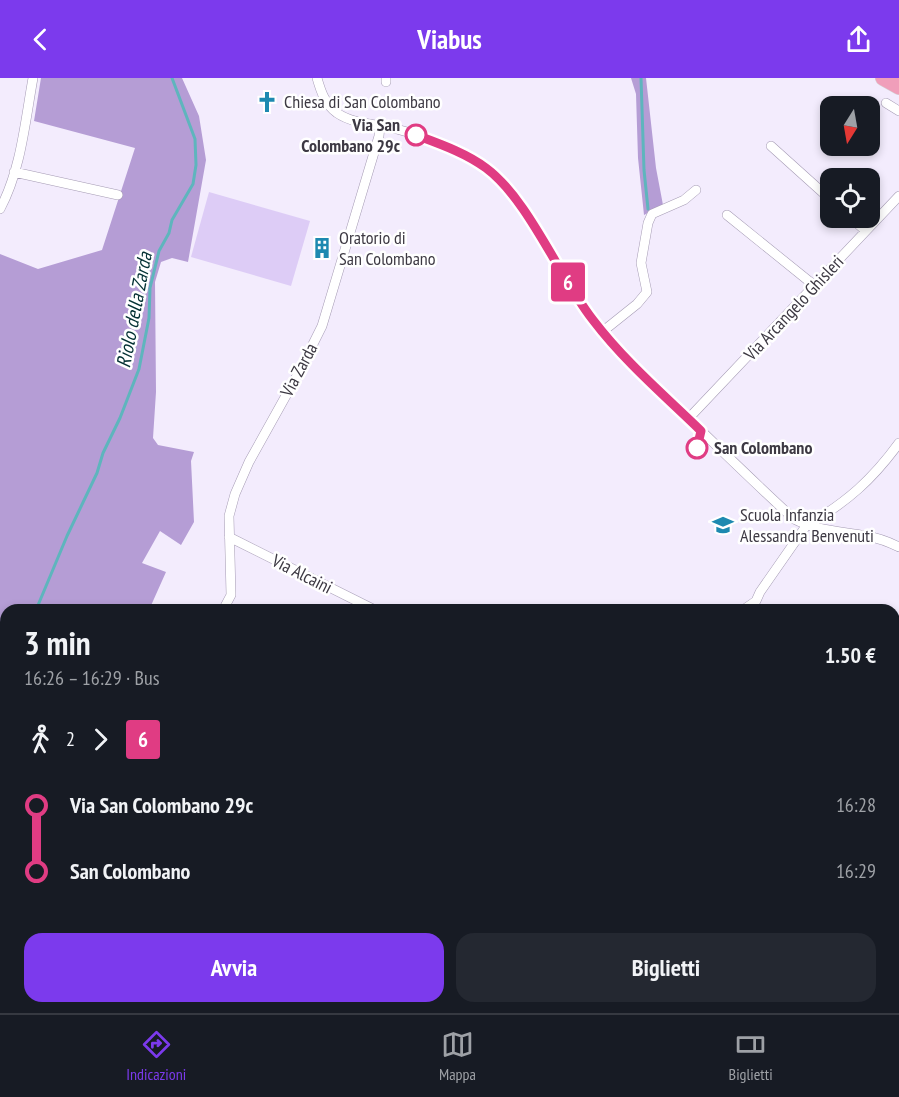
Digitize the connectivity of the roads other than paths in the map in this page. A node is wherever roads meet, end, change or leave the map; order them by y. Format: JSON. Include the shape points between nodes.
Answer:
{"nodes":[{"id":1,"x":33,"y":78,"type":"edge"},
{"id":2,"x":318,"y":78,"type":"edge"},
{"id":3,"x":883,"y":78,"type":"edge"},
{"id":4,"x":899,"y":87,"type":"edge"},
{"id":5,"x":886,"y":104,"type":"dead end"},
{"id":6,"x":899,"y":111,"type":"edge"},
{"id":7,"x":380,"y":126,"type":"junction"},
{"id":8,"x":771,"y":146,"type":"dead end"},
{"id":9,"x":15,"y":172,"type":"junction"},
{"id":10,"x":696,"y":190,"type":"dead end"},
{"id":11,"x":820,"y":190,"type":"edge"},
{"id":12,"x":118,"y":195,"type":"dead end"},
{"id":13,"x":899,"y":196,"type":"edge"},
{"id":14,"x":0,"y":209,"type":"edge"},
{"id":15,"x":727,"y":215,"type":"dead end"},
{"id":16,"x":863,"y":228,"type":"edge"},
{"id":17,"x":866,"y":231,"type":"junction"},
{"id":18,"x":815,"y":286,"type":"junction"},
{"id":19,"x":602,"y":332,"type":"junction"},
{"id":20,"x":688,"y":419,"type":"junction"},
{"id":21,"x":899,"y":443,"type":"edge"},
{"id":22,"x":807,"y":525,"type":"junction"},
{"id":23,"x":229,"y":537,"type":"junction"},
{"id":24,"x":899,"y":547,"type":"edge"},
{"id":25,"x":226,"y":604,"type":"edge"},
{"id":26,"x":363,"y":604,"type":"edge"},
{"id":27,"x":757,"y":604,"type":"edge"}],
"edges":[{"from":1,"to":9,"type":"street"},
{"from":2,"to":7,"type":"street","via":[[320,91],[339,114]]},
{"from":3,"to":4,"type":"highway"},
{"from":5,"to":6,"type":"street"},
{"from":7,"to":19,"type":"street","via":[[429,139],[487,168],[521,207]]},
{"from":7,"to":23,"type":"street","name":"Via Zarda","via":[[322,326],[249,462],[229,516]]},
{"from":8,"to":11,"type":"street"},
{"from":9,"to":12,"type":"street"},
{"from":9,"to":14,"type":"street"},
{"from":10,"to":19,"type":"street","via":[[684,200],[652,214],[641,262],[647,292]]},
{"from":13,"to":17,"type":"street","name":"Via Arcangelo Ghisleri"},
{"from":15,"to":18,"type":"street"},
{"from":16,"to":17,"type":"street"},
{"from":17,"to":18,"type":"street","name":"Via Arcangelo Ghisleri"},
{"from":18,"to":20,"type":"street","name":"Via Arcangelo Ghisleri"},
{"from":19,"to":20,"type":"street"},
{"from":20,"to":22,"type":"street","via":[[794,519]]},
{"from":21,"to":22,"type":"street","via":[[869,480],[835,509]]},
{"from":22,"to":24,"type":"street","via":[[870,536]]},
{"from":22,"to":27,"type":"street","via":[[760,592]]},
{"from":23,"to":25,"type":"street","name":"Via Zarda","via":[[231,595]]},
{"from":23,"to":26,"type":"street","name":"Via Alcaini"}]}
